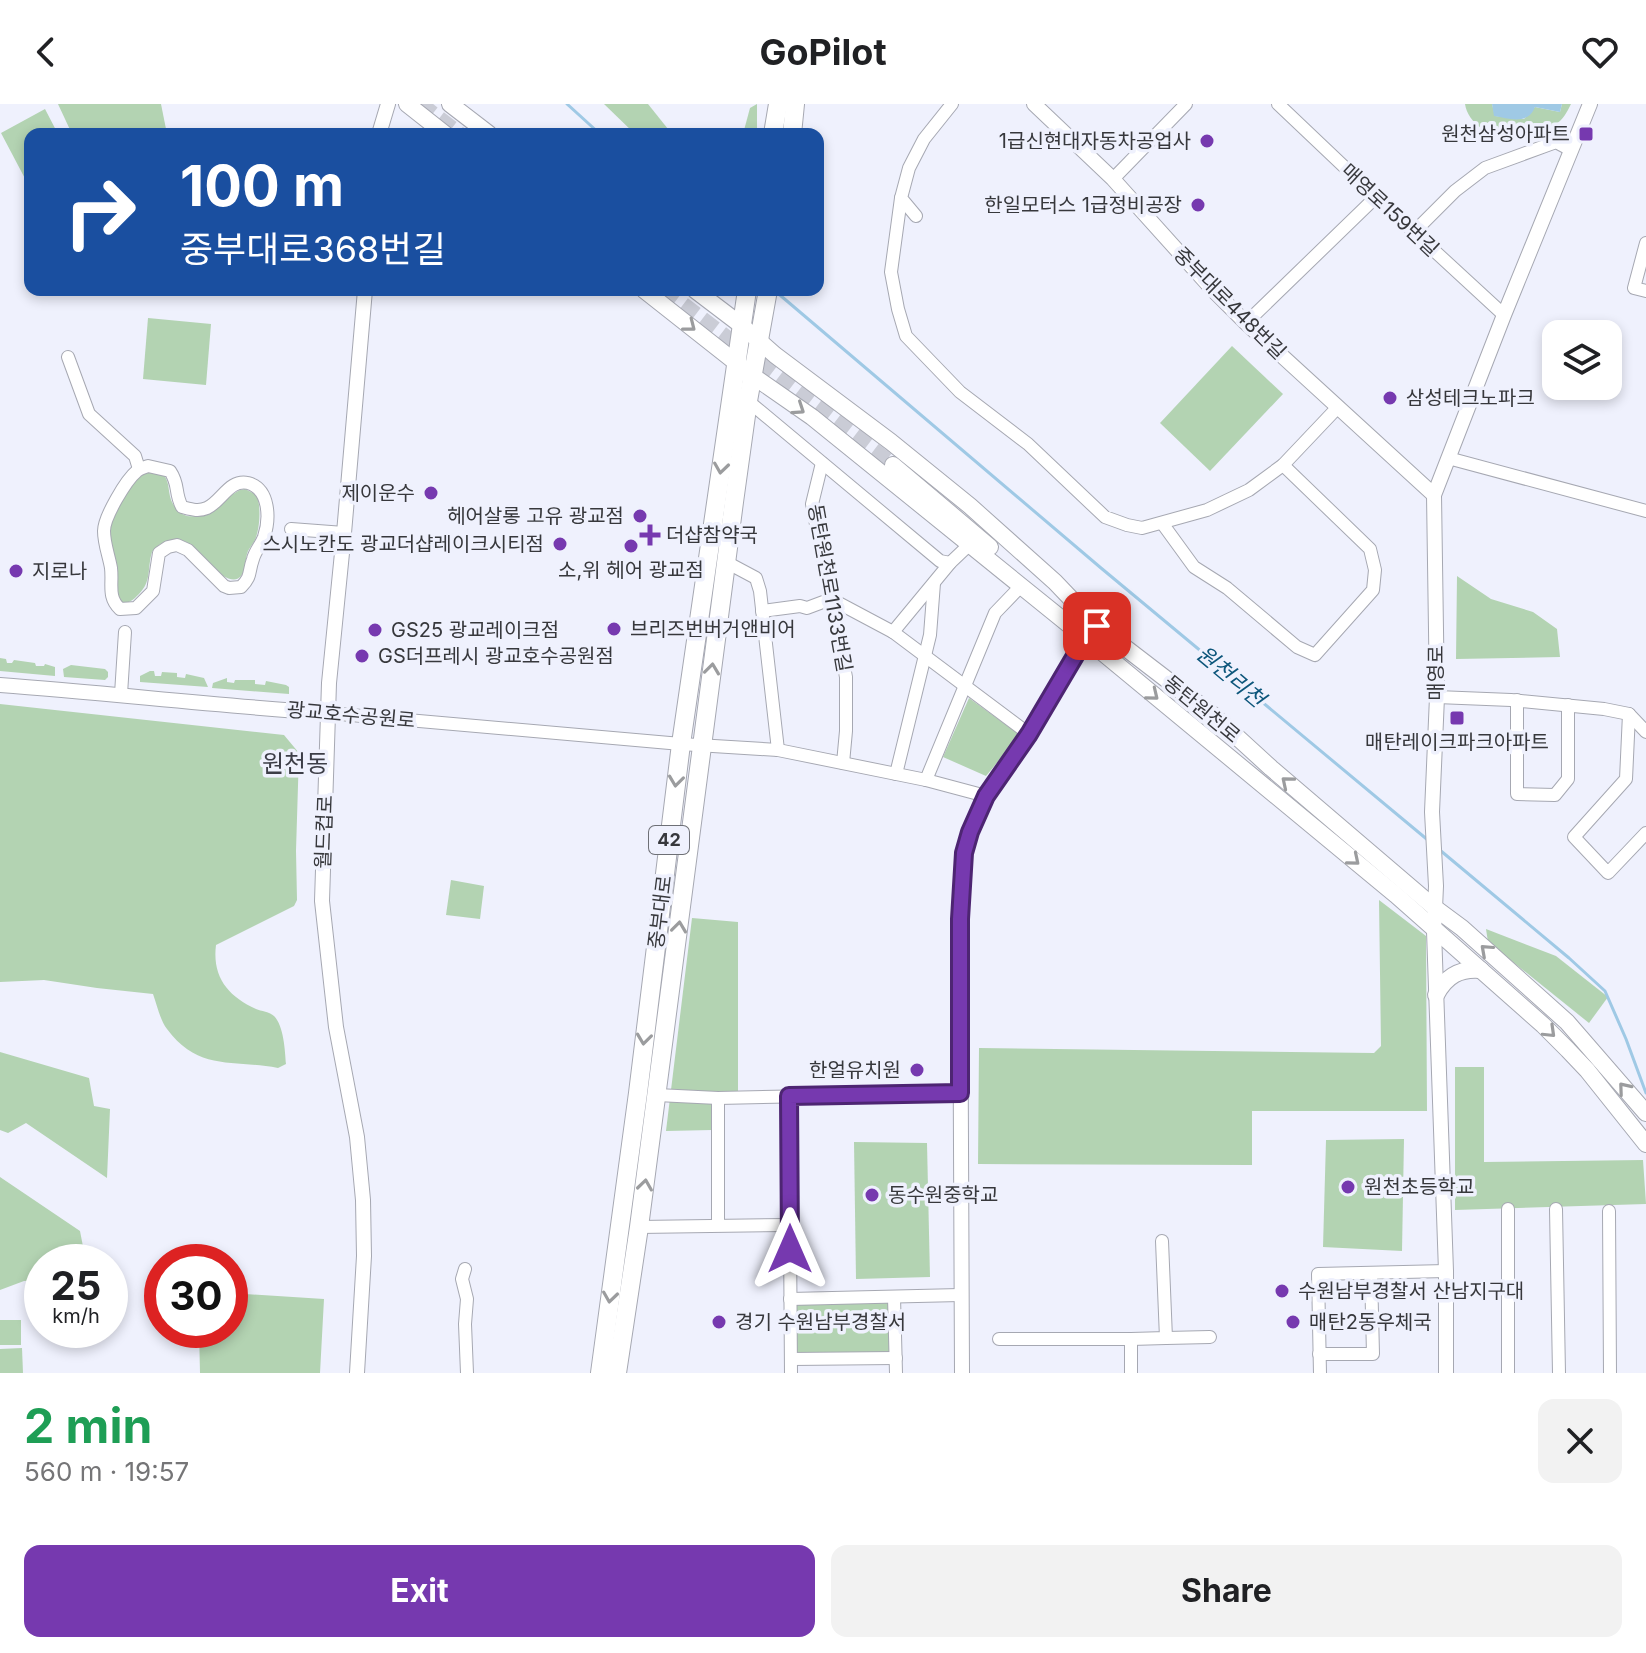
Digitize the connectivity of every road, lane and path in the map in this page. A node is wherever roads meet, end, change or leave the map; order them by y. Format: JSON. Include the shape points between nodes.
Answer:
{"nodes":[{"id":1,"x":388,"y":104,"type":"edge"},
{"id":2,"x":407,"y":104,"type":"edge"},
{"id":3,"x":450,"y":104,"type":"edge"},
{"id":4,"x":778,"y":104,"type":"edge"},
{"id":5,"x":795,"y":104,"type":"edge"},
{"id":6,"x":952,"y":104,"type":"edge"},
{"id":7,"x":1034,"y":104,"type":"edge"},
{"id":8,"x":1186,"y":104,"type":"edge"},
{"id":9,"x":1278,"y":104,"type":"edge"},
{"id":10,"x":1590,"y":104,"type":"edge"},
{"id":11,"x":381,"y":128,"type":"edge"},
{"id":12,"x":437,"y":128,"type":"edge"},
{"id":13,"x":481,"y":128,"type":"edge"},
{"id":14,"x":774,"y":128,"type":"edge"},
{"id":15,"x":793,"y":128,"type":"edge"},
{"id":16,"x":1571,"y":150,"type":"junction"},
{"id":17,"x":1113,"y":179,"type":"junction"},
{"id":18,"x":1376,"y":197,"type":"junction"},
{"id":19,"x":901,"y":198,"type":"junction"},
{"id":20,"x":916,"y":216,"type":"dead end"},
{"id":21,"x":1414,"y":232,"type":"junction"},
{"id":22,"x":1646,"y":243,"type":"edge"},
{"id":23,"x":1646,"y":291,"type":"edge"},
{"id":24,"x":364,"y":296,"type":"edge"},
{"id":25,"x":652,"y":296,"type":"edge"},
{"id":26,"x":711,"y":296,"type":"edge"},
{"id":27,"x":767,"y":296,"type":"edge"},
{"id":28,"x":744,"y":308,"type":"edge"},
{"id":29,"x":1504,"y":315,"type":"junction"},
{"id":30,"x":1246,"y":323,"type":"junction"},
{"id":31,"x":760,"y":333,"type":"junction"},
{"id":32,"x":68,"y":357,"type":"dead end"},
{"id":33,"x":736,"y":363,"type":"junction"},
{"id":34,"x":753,"y":376,"type":"junction"},
{"id":35,"x":748,"y":401,"type":"junction"},
{"id":36,"x":1338,"y":407,"type":"junction"},
{"id":37,"x":1448,"y":458,"type":"junction"},
{"id":38,"x":822,"y":463,"type":"junction"},
{"id":39,"x":1283,"y":465,"type":"junction"},
{"id":40,"x":139,"y":469,"type":"junction"},
{"id":41,"x":1434,"y":495,"type":"junction"},
{"id":42,"x":1646,"y":511,"type":"edge"},
{"id":43,"x":1162,"y":523,"type":"junction"},
{"id":44,"x":291,"y":529,"type":"dead end"},
{"id":45,"x":344,"y":533,"type":"junction"},
{"id":46,"x":970,"y":544,"type":"junction"},
{"id":47,"x":726,"y":562,"type":"junction"},
{"id":48,"x":950,"y":563,"type":"junction"},
{"id":49,"x":934,"y":583,"type":"junction"},
{"id":50,"x":1021,"y":586,"type":"junction"},
{"id":51,"x":831,"y":599,"type":"junction"},
{"id":52,"x":762,"y":611,"type":"junction"},
{"id":53,"x":1097,"y":626,"type":"junction"},
{"id":54,"x":125,"y":632,"type":"dead end"},
{"id":55,"x":893,"y":632,"type":"junction"},
{"id":56,"x":1085,"y":639,"type":"junction"},
{"id":57,"x":925,"y":656,"type":"junction"},
{"id":58,"x":0,"y":685,"type":"edge"},
{"id":59,"x":965,"y":686,"type":"junction"},
{"id":60,"x":121,"y":694,"type":"junction"},
{"id":61,"x":1437,"y":697,"type":"junction"},
{"id":62,"x":1517,"y":700,"type":"junction"},
{"id":63,"x":1568,"y":705,"type":"junction"},
{"id":64,"x":328,"y":713,"type":"junction"},
{"id":65,"x":1629,"y":714,"type":"junction"},
{"id":66,"x":1646,"y":732,"type":"edge"},
{"id":67,"x":1029,"y":734,"type":"junction"},
{"id":68,"x":681,"y":744,"type":"junction"},
{"id":69,"x":702,"y":745,"type":"junction"},
{"id":70,"x":778,"y":750,"type":"junction"},
{"id":71,"x":843,"y":763,"type":"junction"},
{"id":72,"x":896,"y":774,"type":"junction"},
{"id":73,"x":926,"y":780,"type":"junction"},
{"id":74,"x":986,"y":796,"type":"junction"},
{"id":75,"x":1646,"y":833,"type":"edge"},
{"id":76,"x":1435,"y":908,"type":"junction"},
{"id":77,"x":1434,"y":931,"type":"junction"},
{"id":78,"x":1481,"y":970,"type":"junction"},
{"id":79,"x":1436,"y":995,"type":"junction"},
{"id":80,"x":960,"y":1093,"type":"junction"},
{"id":81,"x":657,"y":1095,"type":"junction"},
{"id":82,"x":789,"y":1096,"type":"junction"},
{"id":83,"x":718,"y":1098,"type":"junction"},
{"id":84,"x":1646,"y":1113,"type":"edge"},
{"id":85,"x":1646,"y":1144,"type":"edge"},
{"id":86,"x":1508,"y":1209,"type":"dead end"},
{"id":87,"x":1556,"y":1209,"type":"dead end"},
{"id":88,"x":1609,"y":1211,"type":"dead end"},
{"id":89,"x":718,"y":1225,"type":"junction"},
{"id":90,"x":790,"y":1225,"type":"junction"},
{"id":91,"x":639,"y":1227,"type":"junction"},
{"id":92,"x":1162,"y":1241,"type":"dead end"},
{"id":93,"x":465,"y":1269,"type":"dead end"},
{"id":94,"x":1446,"y":1271,"type":"junction"},
{"id":95,"x":1371,"y":1273,"type":"junction"},
{"id":96,"x":960,"y":1295,"type":"junction"},
{"id":97,"x":894,"y":1297,"type":"junction"},
{"id":98,"x":790,"y":1299,"type":"junction"},
{"id":99,"x":1210,"y":1337,"type":"dead end"},
{"id":100,"x":1166,"y":1338,"type":"junction"},
{"id":101,"x":999,"y":1339,"type":"dead end"},
{"id":102,"x":1131,"y":1339,"type":"junction"},
{"id":103,"x":1319,"y":1354,"type":"junction"},
{"id":104,"x":896,"y":1358,"type":"junction"},
{"id":105,"x":791,"y":1359,"type":"junction"},
{"id":106,"x":609,"y":1371,"type":"edge"},
{"id":107,"x":357,"y":1373,"type":"edge"},
{"id":108,"x":467,"y":1373,"type":"edge"},
{"id":109,"x":791,"y":1373,"type":"edge"},
{"id":110,"x":896,"y":1373,"type":"edge"},
{"id":111,"x":962,"y":1373,"type":"edge"},
{"id":112,"x":1131,"y":1373,"type":"edge"},
{"id":113,"x":1320,"y":1373,"type":"edge"},
{"id":114,"x":1446,"y":1373,"type":"edge"},
{"id":115,"x":1508,"y":1373,"type":"edge"},
{"id":116,"x":1559,"y":1373,"type":"edge"},
{"id":117,"x":1610,"y":1373,"type":"edge"}],
"edges":[{"from":1,"to":11,"type":"street"},
{"from":2,"to":12,"type":"main road"},
{"from":3,"to":13,"type":"main road"},
{"from":4,"to":14,"type":"main road"},
{"from":5,"to":15,"type":"main road"},
{"from":6,"to":19,"type":"street","via":[[924,139]]},
{"from":7,"to":17,"type":"street","name":"중부대로448번길"},
{"from":8,"to":17,"type":"street"},
{"from":9,"to":18,"type":"street","name":"매영로159번길"},
{"from":10,"to":16,"type":"street","name":"매영로"},
{"from":16,"to":21,"type":"street","via":[[1556,142],[1485,168]]},
{"from":16,"to":29,"type":"street","name":"매영로"},
{"from":17,"to":30,"type":"street","name":"중부대로448번길"},
{"from":18,"to":21,"type":"street","name":"매영로159번길"},
{"from":18,"to":30,"type":"street"},
{"from":19,"to":20,"type":"street"},
{"from":19,"to":43,"type":"street","via":[[891,272],[906,336],[960,392],[1028,444],[1105,517],[1142,528]]},
{"from":21,"to":29,"type":"street","name":"매영로159번길"},
{"from":22,"to":23,"type":"street","via":[[1634,288]]},
{"from":24,"to":45,"type":"street","name":"월드컵로"},
{"from":25,"to":33,"type":"main road","name":"동탄원천로","one_way":true},
{"from":26,"to":28,"type":"main road","name":"동탄원천로"},
{"from":27,"to":31,"type":"main road","number":"42"},
{"from":28,"to":31,"type":"main road","name":"동탄원천로"},
{"from":28,"to":33,"type":"main road","name":"중부대로","number":"42"},
{"from":29,"to":37,"type":"street","name":"매영로"},
{"from":30,"to":36,"type":"street","name":"중부대로448번길"},
{"from":31,"to":34,"type":"main road","name":"중부대로","number":"42"},
{"from":31,"to":53,"type":"main road","name":"동탄원천로","via":[[970,506]]},
{"from":32,"to":40,"type":"street","via":[[89,414],[135,456]]},
{"from":33,"to":34,"type":"main road","name":"동탄원천로"},
{"from":33,"to":68,"type":"main road","name":"중부대로","number":"42","one_way":true},
{"from":34,"to":35,"type":"main road","name":"중부대로","number":"42"},
{"from":34,"to":46,"type":"main road","name":"동탄원천로","one_way":true},
{"from":35,"to":38,"type":"street"},
{"from":35,"to":47,"type":"main road","name":"중부대로","number":"42"},
{"from":36,"to":39,"type":"street"},
{"from":36,"to":41,"type":"street","name":"중부대로448번길"},
{"from":37,"to":41,"type":"street","name":"매영로"},
{"from":37,"to":42,"type":"street"},
{"from":38,"to":48,"type":"street","via":[[940,561]]},
{"from":38,"to":51,"type":"street","name":"동탄원천로1133번길","via":[[812,504]]},
{"from":39,"to":43,"type":"street","via":[[1249,490]]},
{"from":39,"to":43,"type":"street","via":[[1370,549],[1375,570],[1373,590],[1315,655],[1297,647],[1194,567]]},
{"from":40,"to":40,"type":"street","via":[[105,519],[113,603],[120,609],[136,608],[153,591],[159,553],[177,545],[224,586],[241,587],[265,536],[264,494],[253,484],[240,482],[207,508],[195,510],[182,507],[170,471]]},
{"from":41,"to":61,"type":"street","name":"매영로"},
{"from":44,"to":45,"type":"street"},
{"from":45,"to":64,"type":"street","name":"월드컵로"},
{"from":46,"to":48,"type":"street"},
{"from":46,"to":50,"type":"main road","name":"동탄원천로"},
{"from":47,"to":52,"type":"street","via":[[756,578]]},
{"from":69,"to":47,"type":"main road","name":"중부대로","number":"42","one_way":true},
{"from":48,"to":49,"type":"street"},
{"from":49,"to":55,"type":"street"},
{"from":49,"to":57,"type":"street"},
{"from":50,"to":56,"type":"main road","name":"동탄원천로"},
{"from":50,"to":59,"type":"street","via":[[995,613]]},
{"from":51,"to":52,"type":"street","via":[[807,608]]},
{"from":51,"to":55,"type":"street"},
{"from":51,"to":71,"type":"street","name":"동탄원천로1133번길","via":[[846,677]]},
{"from":52,"to":70,"type":"street"},
{"from":53,"to":56,"type":"street"},
{"from":53,"to":56,"type":"main road","via":[[896,461],[1045,593]]},
{"from":76,"to":53,"type":"main road","name":"동탄원천로","one_way":true,"via":[[1213,715]]},
{"from":54,"to":60,"type":"street"},
{"from":55,"to":57,"type":"street"},
{"from":56,"to":67,"type":"street"},
{"from":56,"to":77,"type":"main road","name":"동탄원천로","one_way":true},
{"from":57,"to":59,"type":"street"},
{"from":57,"to":72,"type":"street"},
{"from":58,"to":60,"type":"street","name":"광교호수공원로"},
{"from":59,"to":67,"type":"street"},
{"from":59,"to":73,"type":"street"},
{"from":60,"to":64,"type":"street","name":"광교호수공원로"},
{"from":61,"to":62,"type":"street"},
{"from":61,"to":76,"type":"street","name":"매영로"},
{"from":62,"to":63,"type":"street"},
{"from":62,"to":63,"type":"street","via":[[1517,794],[1555,795],[1568,779]]},
{"from":63,"to":65,"type":"street"},
{"from":64,"to":68,"type":"street","name":"광교호수공원로"},
{"from":64,"to":107,"type":"street","name":"월드컵로","via":[[322,901],[363,1200]]},
{"from":65,"to":66,"type":"street"},
{"from":65,"to":75,"type":"street","via":[[1626,779],[1574,837],[1608,873]]},
{"from":67,"to":74,"type":"street"},
{"from":68,"to":69,"type":"street","name":"광교호수공원로"},
{"from":68,"to":106,"type":"main road","name":"중부대로","number":"42","one_way":true},
{"from":69,"to":70,"type":"street","name":"광교호수공원로"},
{"from":81,"to":69,"type":"main road","name":"중부대로","number":"42","one_way":true},
{"from":70,"to":71,"type":"street","name":"광교호수공원로"},
{"from":71,"to":72,"type":"street","name":"광교호수공원로"},
{"from":72,"to":73,"type":"street","name":"광교호수공원로"},
{"from":73,"to":74,"type":"street","name":"광교호수공원로"},
{"from":74,"to":80,"type":"street","via":[[964,853]]},
{"from":76,"to":77,"type":"street","name":"매영로"},
{"from":84,"to":76,"type":"main road","name":"동탄원천로","one_way":true,"via":[[1567,1022]]},
{"from":77,"to":78,"type":"main road","name":"동탄원천로"},
{"from":77,"to":79,"type":"street","name":"매영로"},
{"from":78,"to":79,"type":"main road","via":[[1451,975]]},
{"from":78,"to":85,"type":"main road","name":"동탄원천로","one_way":true,"via":[[1587,1070]]},
{"from":79,"to":94,"type":"street","name":"매영로"},
{"from":80,"to":82,"type":"street"},
{"from":80,"to":96,"type":"street"},
{"from":81,"to":83,"type":"street"},
{"from":91,"to":81,"type":"main road","name":"중부대로","number":"42","one_way":true},
{"from":82,"to":83,"type":"street"},
{"from":82,"to":90,"type":"street"},
{"from":83,"to":89,"type":"street"},
{"from":86,"to":115,"type":"street"},
{"from":87,"to":116,"type":"street"},
{"from":88,"to":117,"type":"street"},
{"from":89,"to":90,"type":"street"},
{"from":89,"to":91,"type":"street"},
{"from":90,"to":98,"type":"street"},
{"from":91,"to":106,"type":"main road","name":"중부대로","number":"42"},
{"from":92,"to":100,"type":"street"},
{"from":93,"to":108,"type":"street"},
{"from":94,"to":95,"type":"street"},
{"from":94,"to":114,"type":"street","name":"매영로"},
{"from":95,"to":103,"type":"street","via":[[1318,1274]]},
{"from":95,"to":103,"type":"street","via":[[1373,1354]]},
{"from":96,"to":97,"type":"street"},
{"from":96,"to":111,"type":"street"},
{"from":97,"to":98,"type":"street"},
{"from":97,"to":104,"type":"street"},
{"from":98,"to":105,"type":"street"},
{"from":99,"to":100,"type":"street"},
{"from":100,"to":102,"type":"street"},
{"from":101,"to":102,"type":"street"},
{"from":102,"to":112,"type":"street"},
{"from":103,"to":113,"type":"street"},
{"from":104,"to":105,"type":"street"},
{"from":104,"to":110,"type":"street"},
{"from":105,"to":109,"type":"street"}]}
